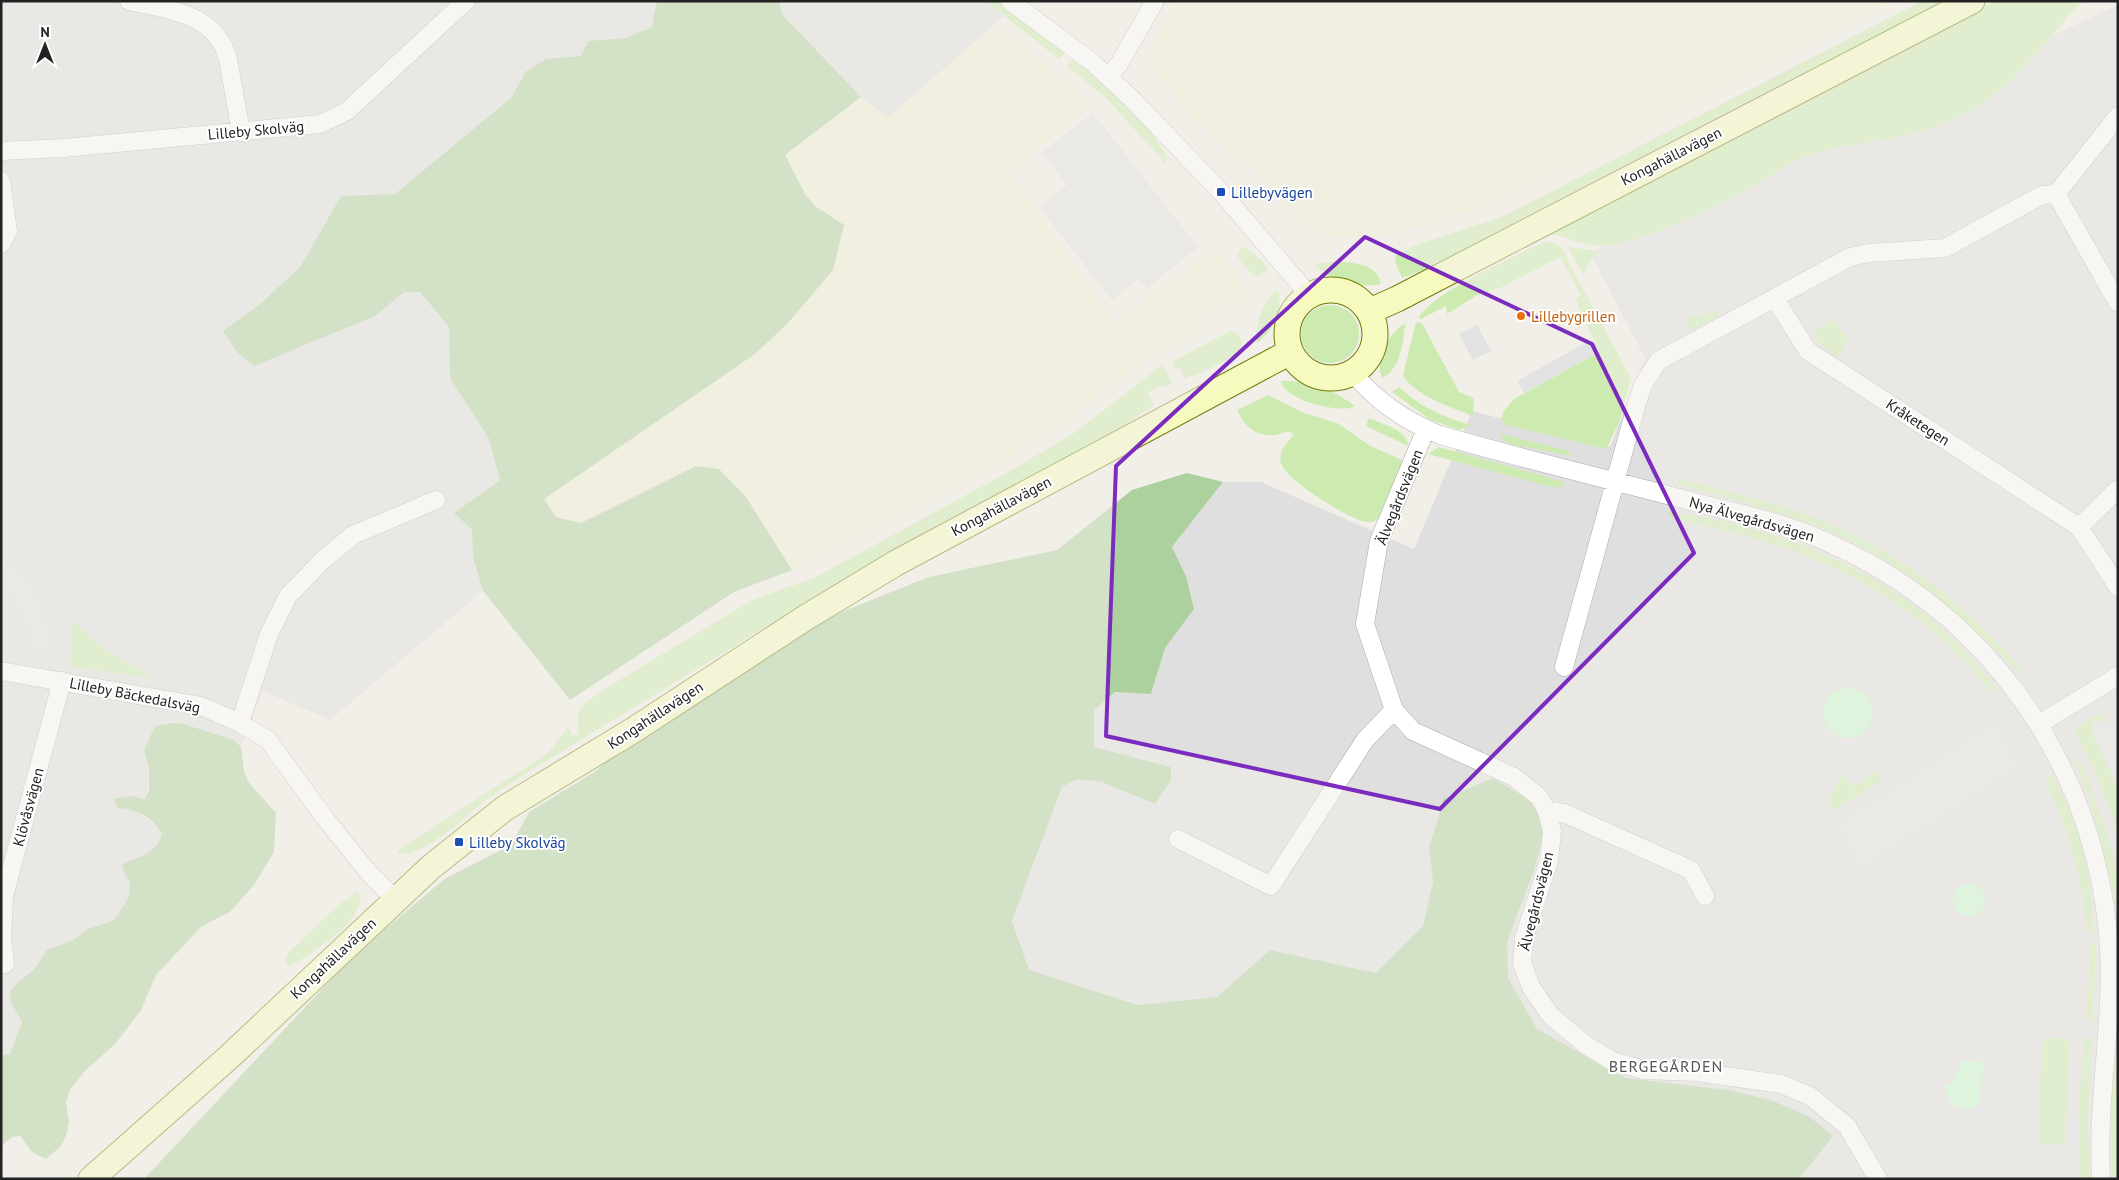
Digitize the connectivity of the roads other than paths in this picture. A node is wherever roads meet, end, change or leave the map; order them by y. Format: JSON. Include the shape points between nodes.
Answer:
{"nodes":[{"id":1,"x":129,"y":1,"type":"edge"},
{"id":2,"x":466,"y":1,"type":"edge"},
{"id":3,"x":1010,"y":1,"type":"edge"},
{"id":4,"x":1155,"y":1,"type":"edge"},
{"id":5,"x":1972,"y":1,"type":"edge"},
{"id":6,"x":1109,"y":76,"type":"junction"},
{"id":7,"x":2118,"y":116,"type":"edge"},
{"id":8,"x":241,"y":132,"type":"junction"},
{"id":9,"x":1,"y":151,"type":"edge"},
{"id":10,"x":1,"y":181,"type":"edge"},
{"id":11,"x":2056,"y":194,"type":"junction"},
{"id":12,"x":1,"y":244,"type":"edge"},
{"id":13,"x":1309,"y":295,"type":"junction"},
{"id":14,"x":1775,"y":298,"type":"junction"},
{"id":15,"x":2118,"y":303,"type":"edge"},
{"id":16,"x":1370,"y":311,"type":"junction"},
{"id":17,"x":1290,"y":352,"type":"junction"},
{"id":18,"x":1353,"y":373,"type":"junction"},
{"id":19,"x":1426,"y":429,"type":"junction"},
{"id":20,"x":1616,"y":482,"type":"junction"},
{"id":21,"x":2118,"y":488,"type":"edge"},
{"id":22,"x":436,"y":500,"type":"dead end"},
{"id":23,"x":2079,"y":527,"type":"junction"},
{"id":24,"x":2118,"y":587,"type":"edge"},
{"id":25,"x":1564,"y":667,"type":"dead end"},
{"id":26,"x":1,"y":671,"type":"edge"},
{"id":27,"x":2118,"y":676,"type":"edge"},
{"id":28,"x":62,"y":681,"type":"junction"},
{"id":29,"x":1394,"y":710,"type":"junction"},
{"id":30,"x":240,"y":723,"type":"junction"},
{"id":31,"x":2039,"y":724,"type":"junction"},
{"id":32,"x":1547,"y":811,"type":"junction"},
{"id":33,"x":1178,"y":839,"type":"dead end"},
{"id":34,"x":1705,"y":896,"type":"dead end"},
{"id":35,"x":396,"y":900,"type":"junction"},
{"id":36,"x":5,"y":964,"type":"dead end"},
{"id":37,"x":2113,"y":984,"type":"edge"},
{"id":38,"x":91,"y":1179,"type":"edge"},
{"id":39,"x":1878,"y":1179,"type":"edge"},
{"id":40,"x":2101,"y":1179,"type":"edge"}],
"edges":[{"from":1,"to":8,"type":"street","via":[[190,15],[207,24],[217,35],[226,49]]},
{"from":2,"to":8,"type":"street","name":"Lilleby Skolväg","via":[[347,111],[320,124]]},
{"from":3,"to":6,"type":"street"},
{"from":4,"to":6,"type":"street"},
{"from":5,"to":16,"type":"street","name":"Kongahällavägen","via":[[1398,300]]},
{"from":6,"to":13,"type":"street","via":[[1221,192]]},
{"from":7,"to":11,"type":"street"},
{"from":8,"to":9,"type":"street","name":"Lilleby Skolväg"},
{"from":10,"to":12,"type":"street","via":[[8,231]]},
{"from":11,"to":14,"type":"street","via":[[2042,195],[1945,248],[1850,257]]},
{"from":11,"to":15,"type":"street"},
{"from":13,"to":16,"type":"street","via":[[1331,289],[1342,291],[1353,295]]},
{"from":13,"to":17,"type":"street","via":[[1289,320]]},
{"from":14,"to":20,"type":"street","via":[[1658,362],[1643,385]]},
{"from":14,"to":23,"type":"street","name":"Kråketegen","via":[[1808,351]]},
{"from":16,"to":18,"type":"street","via":[[1375,328],[1374,346],[1366,362]]},
{"from":17,"to":18,"type":"street","via":[[1303,368],[1322,377],[1338,378]]},
{"from":17,"to":35,"type":"street","name":"Kongahällavägen","via":[[904,558],[804,618],[632,731],[504,808],[459,842]]},
{"from":18,"to":19,"type":"street","name":"Nya Älvegårdsvägen","via":[[1392,411]]},
{"from":19,"to":20,"type":"street","name":"Nya Älvegårdsvägen"},
{"from":19,"to":29,"type":"street","name":"Älvegårdsvägen","via":[[1379,540],[1365,624]]},
{"from":20,"to":25,"type":"street"},
{"from":20,"to":31,"type":"street","name":"Nya Älvegårdsvägen","via":[[1780,524],[1823,540],[1883,571],[1933,604],[1954,623],[1998,669]]},
{"from":21,"to":23,"type":"street"},
{"from":22,"to":30,"type":"street","via":[[353,535],[288,596],[269,634]]},
{"from":23,"to":24,"type":"street","name":"Kråketegen"},
{"from":26,"to":28,"type":"street","name":"Lilleby Bäckedalsväg"},
{"from":27,"to":31,"type":"street"},
{"from":28,"to":30,"type":"street","name":"Lilleby Bäckedalsväg","via":[[201,706]]},
{"from":28,"to":36,"type":"street","name":"Klövåsvägen","via":[[4,896],[2,938]]},
{"from":29,"to":32,"type":"street","name":"Älvegårdsvägen","via":[[1413,731],[1514,777],[1539,797]]},
{"from":29,"to":33,"type":"street","via":[[1365,740],[1271,886]]},
{"from":30,"to":35,"type":"street","name":"Lilleby Bäckedalsväg","via":[[268,740],[368,872]]},
{"from":31,"to":37,"type":"street","name":"Nya Älvegårdsvägen","via":[[2075,794],[2086,826],[2100,882]]},
{"from":32,"to":34,"type":"street","via":[[1564,812],[1691,870]]},
{"from":32,"to":39,"type":"street","name":"Älvegårdsvägen","via":[[1552,831],[1549,861],[1524,938],[1522,963],[1531,987],[1551,1016],[1586,1045],[1612,1061],[1644,1070],[1697,1072],[1781,1084],[1810,1096],[1847,1126]]},
{"from":35,"to":38,"type":"street","name":"Kongahällavägen","via":[[228,1058]]},
{"from":37,"to":40,"type":"street","name":"Nya Älvegårdsvägen","via":[[2101,1092]]}]}
